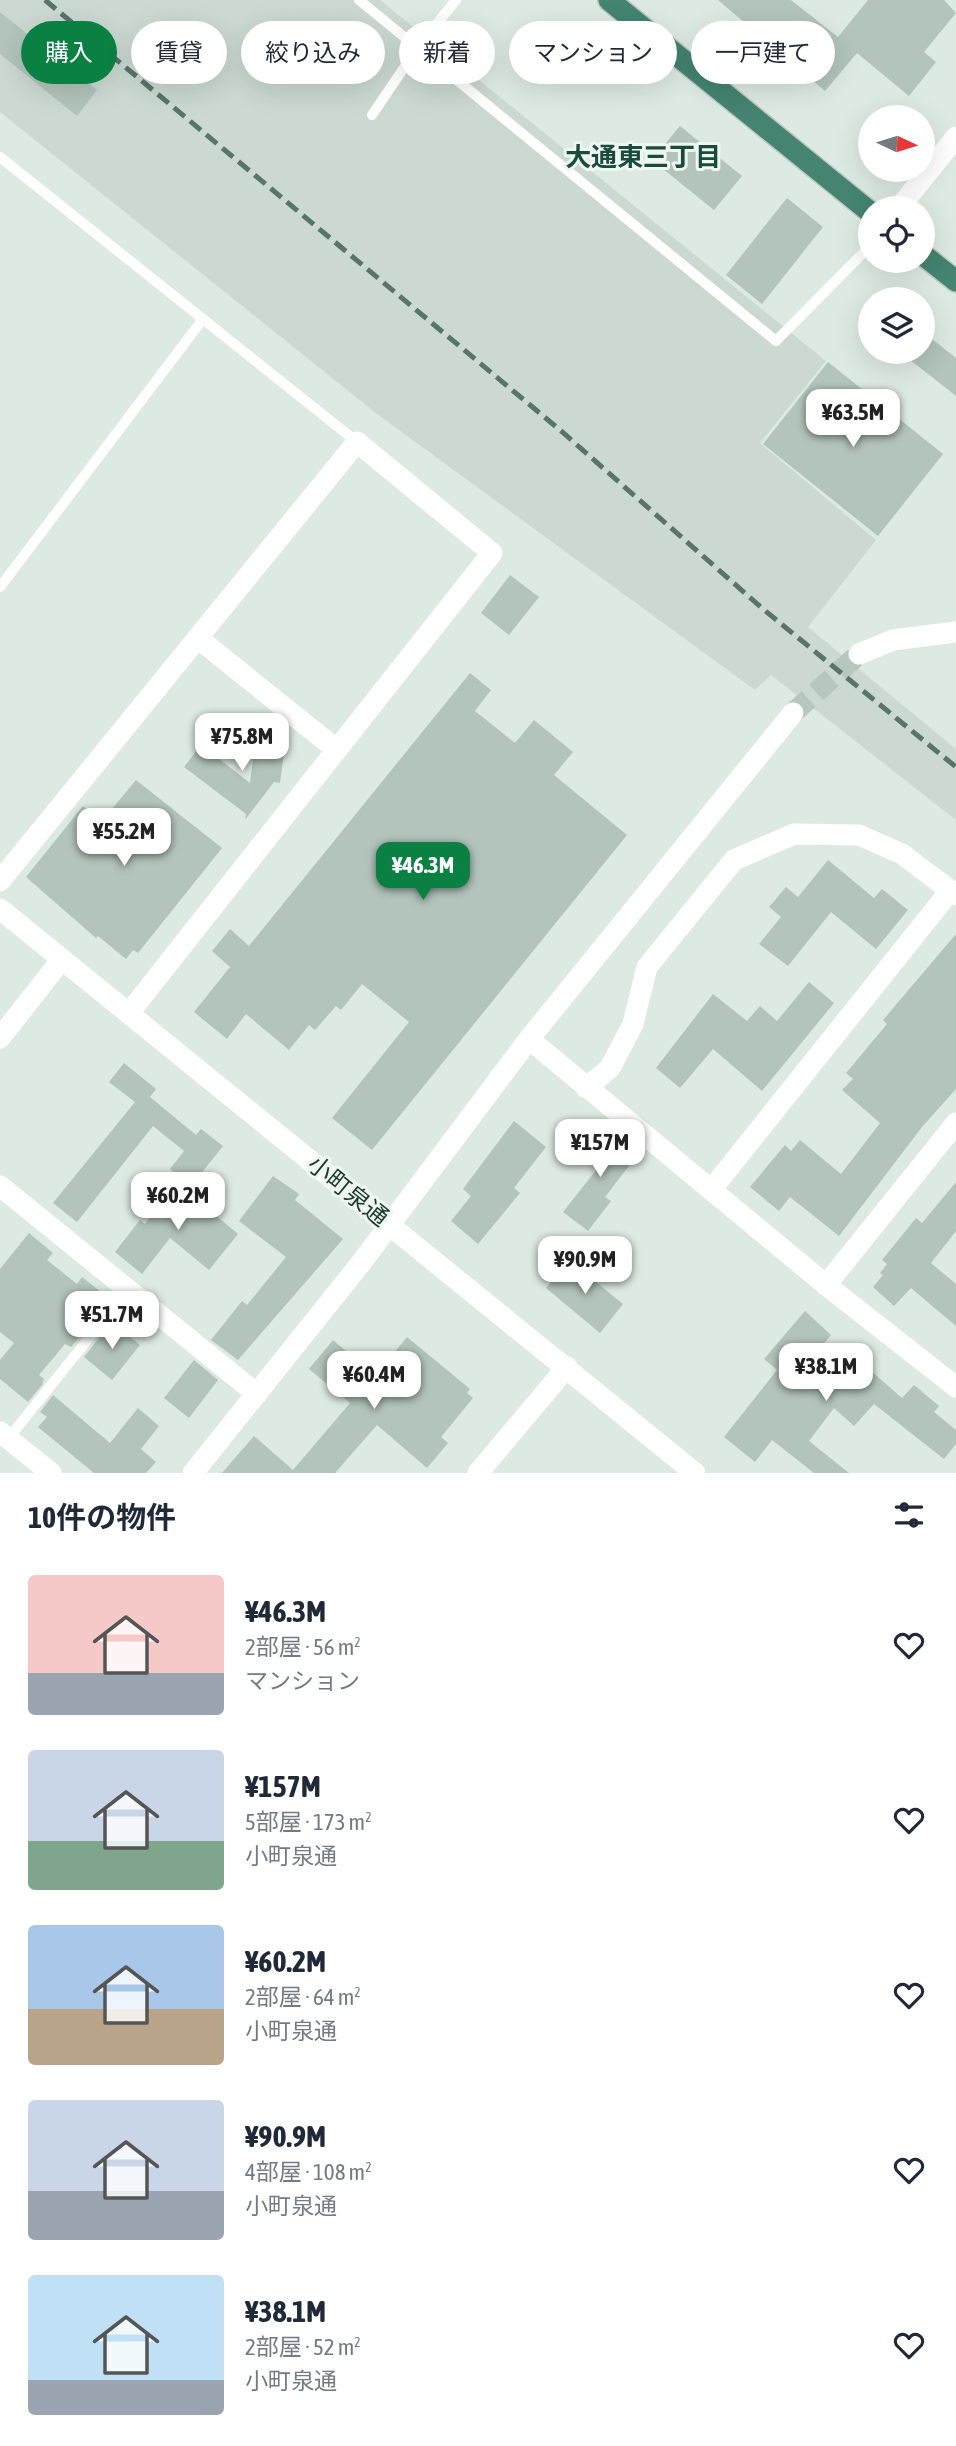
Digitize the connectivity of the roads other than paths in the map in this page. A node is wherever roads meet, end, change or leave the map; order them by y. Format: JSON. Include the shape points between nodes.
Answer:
{"nodes":[{"id":1,"x":359,"y":0,"type":"edge"},
{"id":2,"x":456,"y":0,"type":"edge"},
{"id":3,"x":609,"y":0,"type":"edge"},
{"id":4,"x":439,"y":21,"type":"edge"},
{"id":5,"x":399,"y":32,"type":"edge"},
{"id":6,"x":399,"y":75,"type":"edge"},
{"id":7,"x":463,"y":84,"type":"edge"},
{"id":8,"x":372,"y":115,"type":"dead end"},
{"id":9,"x":956,"y":137,"type":"edge"},
{"id":10,"x":0,"y":157,"type":"edge"},
{"id":11,"x":909,"y":196,"type":"edge"},
{"id":12,"x":858,"y":202,"type":"edge"},
{"id":13,"x":858,"y":258,"type":"edge"},
{"id":14,"x":935,"y":264,"type":"edge"},
{"id":15,"x":956,"y":281,"type":"edge"},
{"id":16,"x":203,"y":319,"type":"junction"},
{"id":17,"x":357,"y":442,"type":"junction"},
{"id":18,"x":0,"y":587,"type":"edge"},
{"id":19,"x":956,"y":632,"type":"edge"},
{"id":20,"x":200,"y":639,"type":"junction"},
{"id":21,"x":859,"y":654,"type":"tunnel mouth"},
{"id":22,"x":793,"y":713,"type":"tunnel mouth"},
{"id":23,"x":337,"y":750,"type":"junction"},
{"id":24,"x":0,"y":881,"type":"edge"},
{"id":25,"x":953,"y":893,"type":"edge"},
{"id":26,"x":0,"y":909,"type":"edge"},
{"id":27,"x":62,"y":959,"type":"junction"},
{"id":28,"x":129,"y":1013,"type":"junction"},
{"id":29,"x":0,"y":1038,"type":"edge"},
{"id":30,"x":528,"y":1039,"type":"junction"},
{"id":31,"x":586,"y":1088,"type":"junction"},
{"id":32,"x":956,"y":1123,"type":"edge"},
{"id":33,"x":0,"y":1186,"type":"edge"},
{"id":34,"x":711,"y":1190,"type":"junction"},
{"id":35,"x":389,"y":1224,"type":"junction"},
{"id":36,"x":826,"y":1285,"type":"junction"},
{"id":37,"x":130,"y":1288,"type":"junction"},
{"id":38,"x":567,"y":1367,"type":"junction"},
{"id":39,"x":956,"y":1387,"type":"edge"},
{"id":40,"x":257,"y":1394,"type":"junction"},
{"id":41,"x":4,"y":1435,"type":"edge"},
{"id":42,"x":687,"y":1471,"type":"edge"},
{"id":43,"x":51,"y":1473,"type":"edge"},
{"id":44,"x":193,"y":1473,"type":"edge"},
{"id":45,"x":478,"y":1473,"type":"edge"}],
"edges":[{"from":1,"to":5,"type":"lane"},
{"from":2,"to":4,"type":"lane"},
{"from":3,"to":12,"type":"highway"},
{"from":6,"to":8,"type":"lane"},
{"from":7,"to":13,"type":"lane","via":[[776,341]]},
{"from":9,"to":11,"type":"street"},
{"from":10,"to":16,"type":"lane"},
{"from":14,"to":15,"type":"highway"},
{"from":16,"to":17,"type":"lane"},
{"from":16,"to":18,"type":"lane"},
{"from":17,"to":20,"type":"street"},
{"from":17,"to":23,"type":"street","via":[[492,553]]},
{"from":19,"to":21,"type":"street","via":[[893,640]]},
{"from":20,"to":23,"type":"street"},
{"from":20,"to":24,"type":"street"},
{"from":22,"to":30,"type":"street"},
{"from":23,"to":28,"type":"street"},
{"from":25,"to":31,"type":"street","via":[[902,854],[859,835],[794,834],[734,860],[647,967],[633,1024],[610,1068]]},
{"from":25,"to":34,"type":"street"},
{"from":26,"to":27,"type":"street","name":"小町泉通"},
{"from":27,"to":28,"type":"street","name":"小町泉通"},
{"from":27,"to":29,"type":"street"},
{"from":28,"to":35,"type":"street","name":"小町泉通"},
{"from":30,"to":31,"type":"street"},
{"from":30,"to":35,"type":"street"},
{"from":31,"to":34,"type":"street"},
{"from":32,"to":36,"type":"street"},
{"from":33,"to":37,"type":"street"},
{"from":34,"to":36,"type":"street"},
{"from":35,"to":38,"type":"street","name":"小町泉通"},
{"from":35,"to":40,"type":"street"},
{"from":36,"to":39,"type":"street"},
{"from":37,"to":40,"type":"street"},
{"from":37,"to":41,"type":"lane"},
{"from":38,"to":42,"type":"street","name":"小町泉通"},
{"from":38,"to":45,"type":"street"},
{"from":40,"to":44,"type":"street"},
{"from":41,"to":43,"type":"street"}]}
